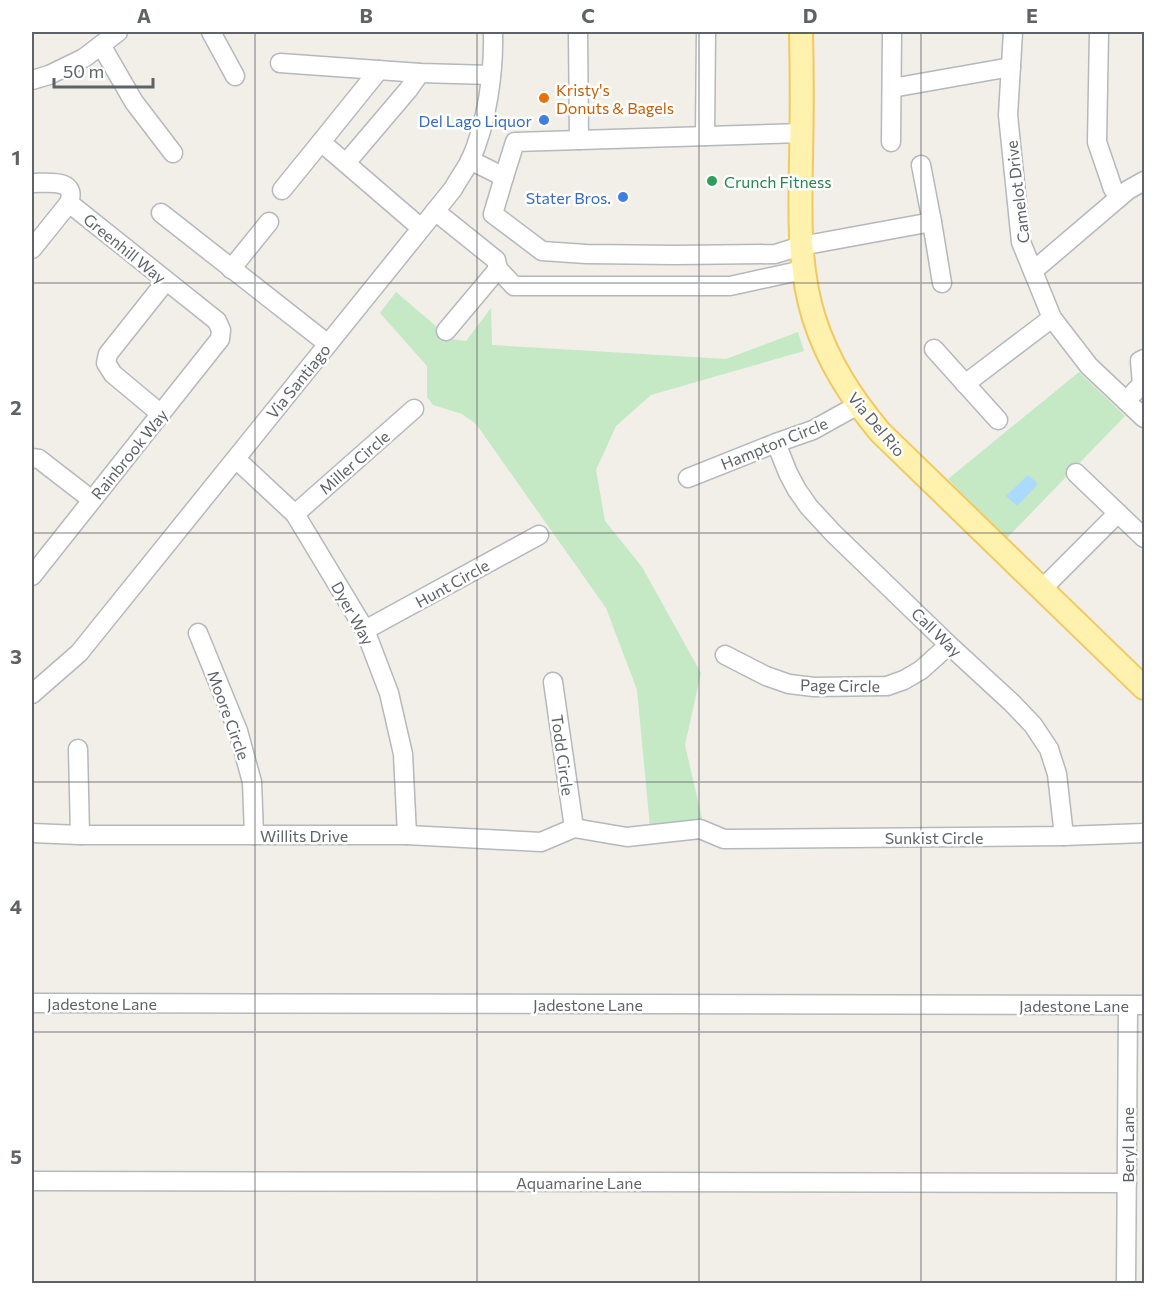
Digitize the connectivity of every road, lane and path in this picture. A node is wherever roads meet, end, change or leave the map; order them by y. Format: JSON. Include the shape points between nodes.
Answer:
{"nodes":[{"id":1,"x":118,"y":32,"type":"edge"},
{"id":2,"x":211,"y":32,"type":"edge"},
{"id":3,"x":493,"y":32,"type":"edge"},
{"id":4,"x":578,"y":32,"type":"edge"},
{"id":5,"x":706,"y":32,"type":"edge"},
{"id":6,"x":801,"y":32,"type":"edge"},
{"id":7,"x":892,"y":32,"type":"edge"},
{"id":8,"x":1013,"y":32,"type":"edge"},
{"id":9,"x":1099,"y":32,"type":"edge"},
{"id":10,"x":101,"y":45,"type":"junction"},
{"id":11,"x":280,"y":63,"type":"dead end"},
{"id":12,"x":1011,"y":68,"type":"junction"},
{"id":13,"x":379,"y":70,"type":"junction"},
{"id":14,"x":420,"y":73,"type":"junction"},
{"id":15,"x":491,"y":75,"type":"junction"},
{"id":16,"x":235,"y":76,"type":"dead end"},
{"id":17,"x":32,"y":78,"type":"edge"},
{"id":18,"x":892,"y":88,"type":"junction"},
{"id":19,"x":802,"y":133,"type":"junction"},
{"id":20,"x":705,"y":136,"type":"junction"},
{"id":21,"x":579,"y":140,"type":"junction"},
{"id":22,"x":321,"y":141,"type":"junction"},
{"id":23,"x":891,"y":142,"type":"dead end"},
{"id":24,"x":173,"y":153,"type":"dead end"},
{"id":25,"x":470,"y":160,"type":"junction"},
{"id":26,"x":346,"y":163,"type":"junction"},
{"id":27,"x":921,"y":165,"type":"dead end"},
{"id":28,"x":504,"y":177,"type":"junction"},
{"id":29,"x":1144,"y":182,"type":"edge"},
{"id":30,"x":32,"y":183,"type":"edge"},
{"id":31,"x":1113,"y":189,"type":"dead end"},
{"id":32,"x":282,"y":190,"type":"dead end"},
{"id":33,"x":69,"y":203,"type":"junction"},
{"id":34,"x":435,"y":211,"type":"junction"},
{"id":35,"x":161,"y":213,"type":"dead end"},
{"id":36,"x":269,"y":222,"type":"dead end"},
{"id":37,"x":932,"y":222,"type":"junction"},
{"id":38,"x":421,"y":228,"type":"junction"},
{"id":39,"x":801,"y":246,"type":"junction"},
{"id":40,"x":32,"y":249,"type":"edge"},
{"id":41,"x":231,"y":269,"type":"junction"},
{"id":42,"x":498,"y":269,"type":"junction"},
{"id":43,"x":804,"y":270,"type":"junction"},
{"id":44,"x":1033,"y":272,"type":"junction"},
{"id":45,"x":166,"y":281,"type":"junction"},
{"id":46,"x":942,"y":283,"type":"dead end"},
{"id":47,"x":1052,"y":318,"type":"junction"},
{"id":48,"x":221,"y":330,"type":"joint"},
{"id":49,"x":446,"y":331,"type":"dead end"},
{"id":50,"x":328,"y":344,"type":"junction"},
{"id":51,"x":934,"y":349,"type":"dead end"},
{"id":52,"x":1144,"y":359,"type":"edge"},
{"id":53,"x":965,"y":384,"type":"junction"},
{"id":54,"x":1143,"y":384,"type":"edge"},
{"id":55,"x":1126,"y":401,"type":"junction"},
{"id":56,"x":858,"y":405,"type":"junction"},
{"id":57,"x":414,"y":409,"type":"dead end"},
{"id":58,"x":161,"y":414,"type":"junction"},
{"id":59,"x":1144,"y":418,"type":"edge"},
{"id":60,"x":998,"y":420,"type":"dead end"},
{"id":61,"x":776,"y":443,"type":"junction"},
{"id":62,"x":32,"y":458,"type":"edge"},
{"id":63,"x":236,"y":459,"type":"junction"},
{"id":64,"x":1076,"y":473,"type":"dead end"},
{"id":65,"x":688,"y":478,"type":"dead end"},
{"id":66,"x":92,"y":500,"type":"junction"},
{"id":67,"x":1118,"y":513,"type":"junction"},
{"id":68,"x":295,"y":514,"type":"junction"},
{"id":69,"x":539,"y":535,"type":"dead end"},
{"id":70,"x":1144,"y":538,"type":"edge"},
{"id":71,"x":32,"y":576,"type":"edge"},
{"id":72,"x":1042,"y":589,"type":"junction"},
{"id":73,"x":365,"y":630,"type":"junction"},
{"id":74,"x":198,"y":633,"type":"dead end"},
{"id":75,"x":949,"y":645,"type":"junction"},
{"id":76,"x":724,"y":655,"type":"dead end"},
{"id":77,"x":553,"y":682,"type":"dead end"},
{"id":78,"x":1144,"y":688,"type":"edge"},
{"id":79,"x":32,"y":694,"type":"edge"},
{"id":80,"x":78,"y":749,"type":"dead end"},
{"id":81,"x":574,"y":828,"type":"junction"},
{"id":82,"x":32,"y":833,"type":"edge"},
{"id":83,"x":1144,"y":833,"type":"edge"},
{"id":84,"x":80,"y":835,"type":"junction"},
{"id":85,"x":254,"y":835,"type":"junction"},
{"id":86,"x":407,"y":835,"type":"junction"},
{"id":87,"x":1064,"y":836,"type":"junction"},
{"id":88,"x":32,"y":1003,"type":"edge"},
{"id":89,"x":1136,"y":1006,"type":"edge"},
{"id":90,"x":32,"y":1180,"type":"edge"},
{"id":91,"x":1126,"y":1183,"type":"junction"},
{"id":92,"x":1126,"y":1284,"type":"edge"}],
"edges":[{"from":1,"to":10,"type":"street"},
{"from":2,"to":16,"type":"street"},
{"from":3,"to":15,"type":"street","name":"Via Santiago"},
{"from":4,"to":21,"type":"street"},
{"from":5,"to":20,"type":"street"},
{"from":6,"to":19,"type":"main road","name":"Via Del Rio"},
{"from":7,"to":18,"type":"street"},
{"from":8,"to":12,"type":"street","name":"Camelot Drive"},
{"from":9,"to":31,"type":"street","via":[[1097,142]]},
{"from":10,"to":17,"type":"street","via":[[49,75]]},
{"from":10,"to":24,"type":"street","via":[[134,102]]},
{"from":11,"to":13,"type":"street"},
{"from":12,"to":18,"type":"street"},
{"from":12,"to":44,"type":"street","name":"Camelot Drive","via":[[1008,115],[1021,242]]},
{"from":13,"to":14,"type":"street"},
{"from":13,"to":22,"type":"street"},
{"from":14,"to":15,"type":"street"},
{"from":14,"to":26,"type":"street"},
{"from":15,"to":25,"type":"street","name":"Via Santiago","via":[[484,118]]},
{"from":18,"to":23,"type":"street"},
{"from":19,"to":20,"type":"street"},
{"from":19,"to":39,"type":"main road","name":"Via Del Rio"},
{"from":20,"to":21,"type":"street"},
{"from":21,"to":28,"type":"street","via":[[515,142]]},
{"from":22,"to":26,"type":"street"},
{"from":22,"to":32,"type":"street"},
{"from":25,"to":28,"type":"street"},
{"from":25,"to":34,"type":"street","name":"Via Santiago"},
{"from":26,"to":38,"type":"street"},
{"from":27,"to":37,"type":"street"},
{"from":28,"to":39,"type":"street","via":[[493,214],[542,250],[586,254],[775,254]]},
{"from":29,"to":44,"type":"street","via":[[1128,190]]},
{"from":30,"to":33,"type":"street","name":"Greenhill Way","via":[[63,185],[70,189]]},
{"from":33,"to":40,"type":"street"},
{"from":33,"to":45,"type":"street","name":"Greenhill Way"},
{"from":34,"to":38,"type":"street","name":"Via Santiago"},
{"from":34,"to":42,"type":"street","via":[[496,260]]},
{"from":35,"to":41,"type":"street"},
{"from":36,"to":41,"type":"street"},
{"from":37,"to":39,"type":"street"},
{"from":37,"to":46,"type":"street"},
{"from":38,"to":50,"type":"street","name":"Via Santiago"},
{"from":39,"to":43,"type":"main road","name":"Via Del Rio"},
{"from":41,"to":50,"type":"street"},
{"from":42,"to":43,"type":"street","via":[[514,286],[730,286]]},
{"from":42,"to":49,"type":"street"},
{"from":43,"to":56,"type":"main road","name":"Via Del Rio","via":[[822,340]]},
{"from":44,"to":47,"type":"street","name":"Camelot Drive"},
{"from":45,"to":48,"type":"street","name":"Greenhill Way","via":[[217,321]]},
{"from":45,"to":58,"type":"street","via":[[108,354],[106,363],[113,374]]},
{"from":47,"to":53,"type":"street"},
{"from":47,"to":55,"type":"street","name":"Camelot Drive","via":[[1089,366]]},
{"from":48,"to":58,"type":"street","name":"Rainbrook Way","via":[[220,339]]},
{"from":50,"to":63,"type":"street","name":"Via Santiago"},
{"from":51,"to":53,"type":"street"},
{"from":52,"to":54,"type":"street","via":[[1140,361]]},
{"from":53,"to":60,"type":"street"},
{"from":54,"to":55,"type":"street"},
{"from":55,"to":59,"type":"street","name":"Camelot Drive"},
{"from":56,"to":61,"type":"street","name":"Hampton Circle","via":[[813,430]]},
{"from":56,"to":72,"type":"main road","name":"Via Del Rio","via":[[880,432]]},
{"from":57,"to":68,"type":"street","name":"Miller Circle"},
{"from":58,"to":66,"type":"street","name":"Rainbrook Way"},
{"from":61,"to":65,"type":"street","name":"Hampton Circle"},
{"from":61,"to":75,"type":"street","name":"Call Way","via":[[788,473],[809,507]]},
{"from":62,"to":66,"type":"street","via":[[39,459]]},
{"from":63,"to":68,"type":"street","name":"Dyer Way"},
{"from":63,"to":79,"type":"street","name":"Via Santiago","via":[[79,653]]},
{"from":64,"to":67,"type":"street"},
{"from":66,"to":71,"type":"street","name":"Rainbrook Way"},
{"from":67,"to":70,"type":"street"},
{"from":67,"to":72,"type":"street"},
{"from":68,"to":73,"type":"street","name":"Dyer Way"},
{"from":69,"to":73,"type":"street","name":"Hunt Circle"},
{"from":72,"to":78,"type":"main road","name":"Via Del Rio"},
{"from":73,"to":86,"type":"street","name":"Dyer Way","via":[[389,693],[404,754]]},
{"from":74,"to":85,"type":"street","name":"Moore Circle","via":[[238,730],[252,782]]},
{"from":75,"to":76,"type":"street","name":"Page Circle","via":[[921,670],[887,686],[789,684]]},
{"from":75,"to":87,"type":"street","name":"Call Way","via":[[1012,703],[1049,749],[1057,774]]},
{"from":77,"to":81,"type":"street","name":"Todd Circle"},
{"from":80,"to":84,"type":"street"},
{"from":81,"to":86,"type":"street","name":"Willits Drive","via":[[541,842]]},
{"from":81,"to":87,"type":"street","name":"Sunkist Circle","via":[[627,837],[700,829],[724,839]]},
{"from":82,"to":84,"type":"street","name":"Willits Drive"},
{"from":83,"to":87,"type":"street","name":"Sunkist Circle"},
{"from":84,"to":85,"type":"street","name":"Willits Drive"},
{"from":85,"to":86,"type":"street","name":"Willits Drive"},
{"from":88,"to":89,"type":"street","name":"Jadestone Lane"},
{"from":89,"to":91,"type":"street","name":"Beryl Lane"},
{"from":90,"to":91,"type":"street","name":"Aquamarine Lane"},
{"from":91,"to":92,"type":"street","name":"Beryl Lane"}]}
